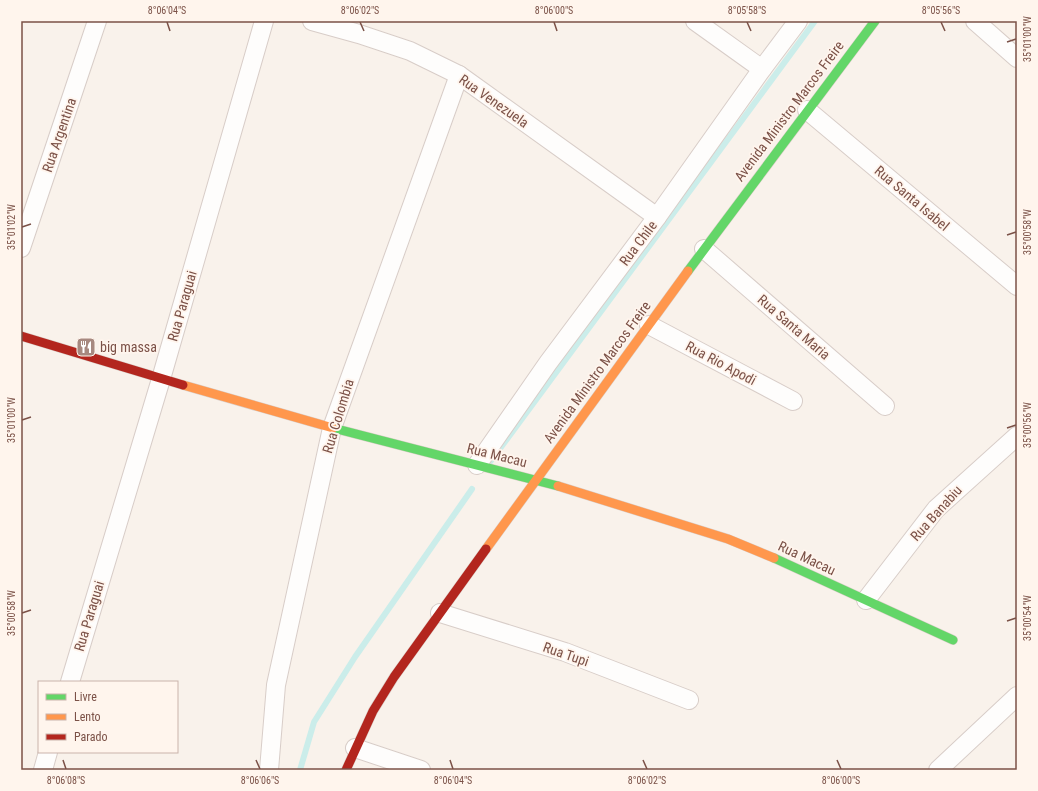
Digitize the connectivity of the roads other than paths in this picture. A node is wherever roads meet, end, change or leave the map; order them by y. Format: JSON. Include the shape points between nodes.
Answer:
{"nodes":[{"id":1,"x":97,"y":21,"type":"edge"},
{"id":2,"x":264,"y":21,"type":"edge"},
{"id":3,"x":312,"y":21,"type":"edge"},
{"id":4,"x":695,"y":21,"type":"edge"},
{"id":5,"x":798,"y":21,"type":"edge"},
{"id":6,"x":875,"y":21,"type":"edge"},
{"id":7,"x":975,"y":21,"type":"edge"},
{"id":8,"x":1017,"y":58,"type":"edge"},
{"id":9,"x":762,"y":69,"type":"junction"},
{"id":10,"x":459,"y":75,"type":"junction"},
{"id":11,"x":807,"y":110,"type":"junction"},
{"id":12,"x":657,"y":217,"type":"junction"},
{"id":13,"x":21,"y":248,"type":"edge"},
{"id":14,"x":704,"y":249,"type":"junction"},
{"id":15,"x":1017,"y":286,"type":"edge"},
{"id":16,"x":649,"y":325,"type":"junction"},
{"id":17,"x":21,"y":336,"type":"edge"},
{"id":18,"x":161,"y":379,"type":"junction"},
{"id":19,"x":793,"y":401,"type":"dead end"},
{"id":20,"x":885,"y":406,"type":"dead end"},
{"id":21,"x":332,"y":428,"type":"junction"},
{"id":22,"x":1017,"y":436,"type":"edge"},
{"id":23,"x":477,"y":465,"type":"junction"},
{"id":24,"x":536,"y":479,"type":"junction"},
{"id":25,"x":866,"y":600,"type":"junction"},
{"id":26,"x":440,"y":613,"type":"junction"},
{"id":27,"x":954,"y":640,"type":"dead end"},
{"id":28,"x":70,"y":681,"type":"edge"},
{"id":29,"x":1017,"y":696,"type":"edge"},
{"id":30,"x":689,"y":700,"type":"dead end"},
{"id":31,"x":355,"y":748,"type":"junction"},
{"id":32,"x":48,"y":753,"type":"edge"},
{"id":33,"x":43,"y":770,"type":"edge"},
{"id":34,"x":268,"y":770,"type":"edge"},
{"id":35,"x":346,"y":770,"type":"edge"},
{"id":36,"x":421,"y":770,"type":"edge"},
{"id":37,"x":938,"y":770,"type":"edge"}],
"edges":[{"from":1,"to":13,"type":"street","name":"Rua Argentina"},
{"from":2,"to":18,"type":"street","name":"Rua Paraguai"},
{"from":3,"to":10,"type":"street","name":"Rua Venezuela","via":[[410,51]]},
{"from":4,"to":9,"type":"street"},
{"from":5,"to":9,"type":"street","name":"Rua Chile"},
{"from":6,"to":11,"type":"street","name":"Avenida Ministro Marcos Freire"},
{"from":7,"to":8,"type":"street"},
{"from":9,"to":12,"type":"street","name":"Rua Chile"},
{"from":10,"to":12,"type":"street","name":"Rua Venezuela"},
{"from":10,"to":21,"type":"street","name":"Rua Colombia"},
{"from":11,"to":14,"type":"street","name":"Avenida Ministro Marcos Freire"},
{"from":11,"to":15,"type":"street","name":"Rua Santa Isabel"},
{"from":12,"to":23,"type":"street","name":"Rua Chile","via":[[548,363]]},
{"from":14,"to":16,"type":"street","name":"Avenida Ministro Marcos Freire"},
{"from":14,"to":20,"type":"street","name":"Rua Santa Maria"},
{"from":16,"to":19,"type":"street","name":"Rua Rio Apodi"},
{"from":16,"to":24,"type":"street","name":"Avenida Ministro Marcos Freire"},
{"from":17,"to":18,"type":"street","name":"Rua Macau"},
{"from":18,"to":21,"type":"street","name":"Rua Macau"},
{"from":18,"to":28,"type":"street","name":"Rua Paraguai"},
{"from":21,"to":23,"type":"street","name":"Rua Macau"},
{"from":21,"to":34,"type":"street","name":"Rua Colombia","via":[[276,685]]},
{"from":22,"to":25,"type":"street","name":"Rua Banabiu","via":[[936,509]]},
{"from":23,"to":24,"type":"street","name":"Rua Macau"},
{"from":24,"to":25,"type":"street","name":"Rua Macau","via":[[728,539]]},
{"from":24,"to":26,"type":"street","name":"Avenida Ministro Marcos Freire"},
{"from":25,"to":27,"type":"street","name":"Rua Macau"},
{"from":26,"to":30,"type":"street","name":"Rua Tupi","via":[[565,652]]},
{"from":26,"to":31,"type":"street","name":"Avenida Ministro Marcos Freire","via":[[394,677],[373,711]]},
{"from":29,"to":37,"type":"street"},
{"from":31,"to":35,"type":"street","name":"Avenida Ministro Marcos Freire"},
{"from":31,"to":36,"type":"street"},
{"from":32,"to":33,"type":"street"}]}
